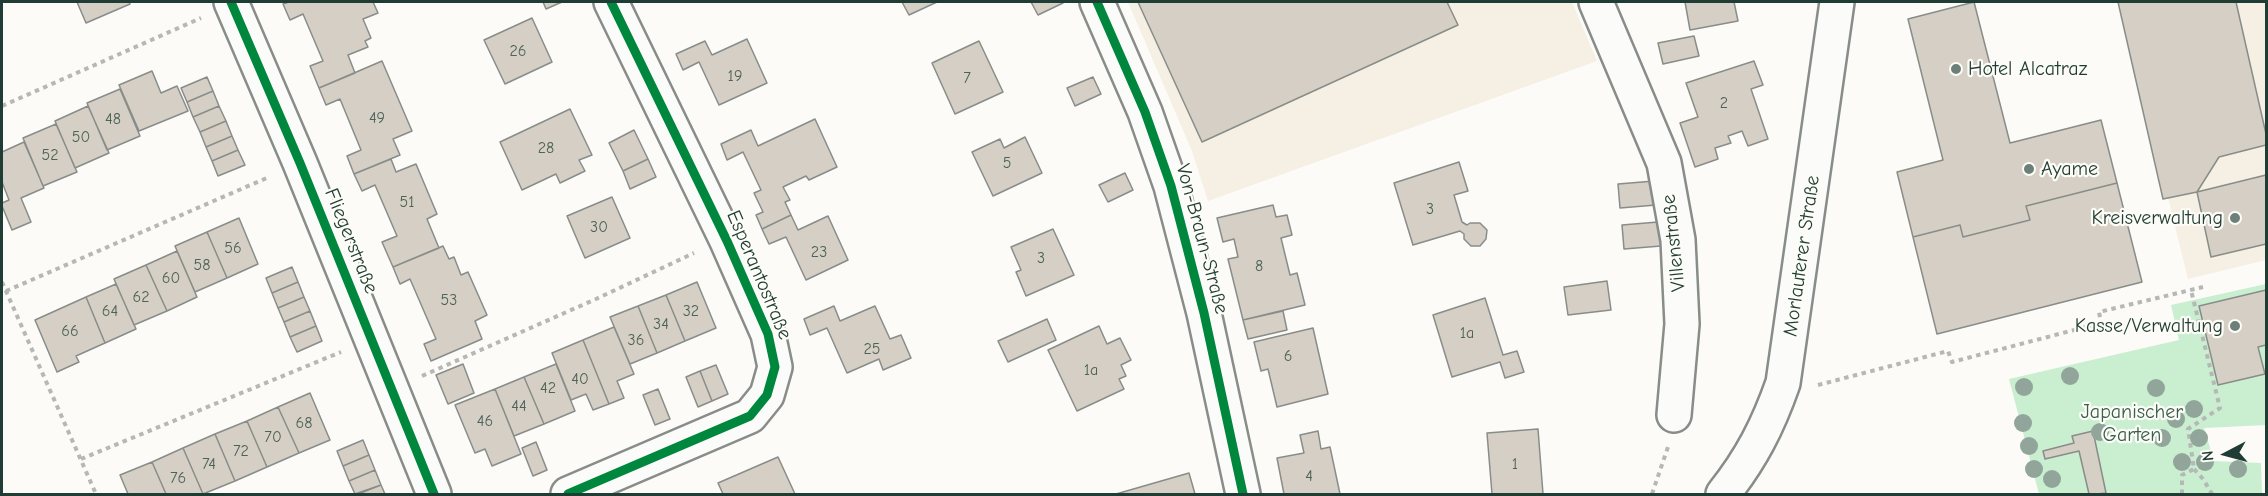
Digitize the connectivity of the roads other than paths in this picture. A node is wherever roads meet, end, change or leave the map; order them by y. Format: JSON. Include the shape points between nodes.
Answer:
{"nodes":[{"id":1,"x":612,"y":2,"type":"edge"},
{"id":2,"x":1097,"y":2,"type":"edge"},
{"id":3,"x":1596,"y":2,"type":"edge"},
{"id":4,"x":1837,"y":2,"type":"edge"},
{"id":5,"x":218,"y":9,"type":"edge"},
{"id":6,"x":1674,"y":415,"type":"road end"},
{"id":7,"x":434,"y":495,"type":"edge"},
{"id":8,"x":568,"y":495,"type":"edge"},
{"id":9,"x":1243,"y":495,"type":"edge"},
{"id":10,"x":1723,"y":495,"type":"edge"}],
"edges":[{"from":1,"to":8,"type":"street","name":"Esperantostraße","via":[[768,334],[775,367],[767,395],[750,416]]},
{"from":2,"to":9,"type":"street","name":"Von-Braun-Straße","via":[[1145,112],[1171,186],[1204,313]]},
{"from":3,"to":6,"type":"street","name":"Villenstraße","via":[[1664,163],[1678,240],[1682,324]]},
{"from":4,"to":10,"type":"street","name":"Morlauterer Straße","via":[[1784,383],[1767,427]]},
{"from":5,"to":7,"type":"street","name":"Fliegerstraße","via":[[300,163]]}]}
